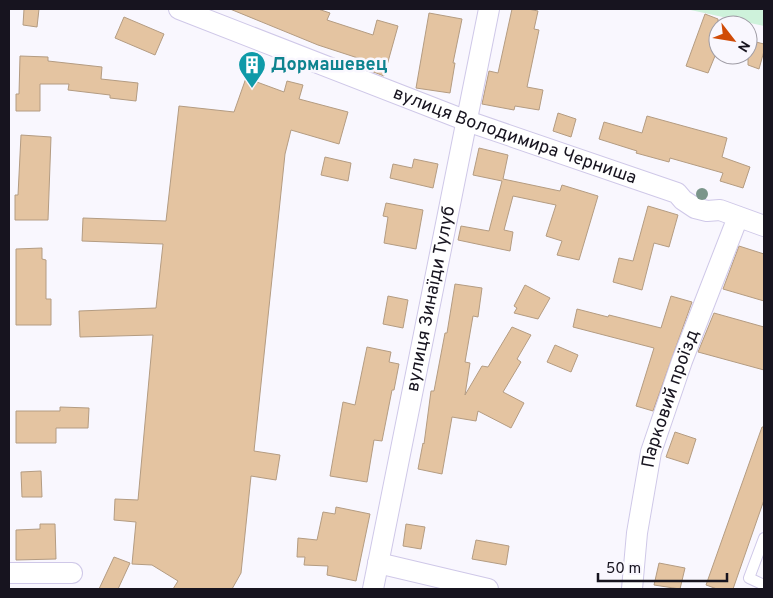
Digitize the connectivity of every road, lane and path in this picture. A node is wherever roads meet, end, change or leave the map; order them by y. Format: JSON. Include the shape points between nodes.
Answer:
{"nodes":[{"id":1,"x":179,"y":9,"type":"edge"},
{"id":2,"x":489,"y":9,"type":"edge"},
{"id":3,"x":467,"y":121,"type":"junction"},
{"id":4,"x":738,"y":217,"type":"junction"},
{"id":5,"x":764,"y":226,"type":"edge"},
{"id":6,"x":764,"y":538,"type":"edge"},
{"id":7,"x":378,"y":563,"type":"junction"},
{"id":8,"x":9,"y":573,"type":"edge"},
{"id":9,"x":72,"y":573,"type":"dead end"},
{"id":10,"x":764,"y":585,"type":"edge"},
{"id":11,"x":373,"y":589,"type":"edge"},
{"id":12,"x":488,"y":589,"type":"edge"},
{"id":13,"x":632,"y":589,"type":"edge"}],
"edges":[{"from":1,"to":3,"type":"street","name":"вулиця Володимира Черниша"},
{"from":2,"to":3,"type":"street","name":"вулиця Зинаїди Тулуб"},
{"from":3,"to":4,"type":"street","name":"вулиця Володимира Черниша","via":[[677,193],[695,208],[707,212],[720,210]]},
{"from":3,"to":7,"type":"street","name":"вулиця Зинаїди Тулуб"},
{"from":4,"to":5,"type":"street","name":"вулиця Володимира Черниша"},
{"from":4,"to":13,"type":"street","name":"Парковий проїзд","via":[[682,361],[651,452],[637,533]]},
{"from":6,"to":10,"type":"lane","via":[[749,578]]},
{"from":7,"to":11,"type":"street","name":"вулиця Зинаїди Тулуб"},
{"from":7,"to":12,"type":"street"},
{"from":8,"to":9,"type":"street"}]}
